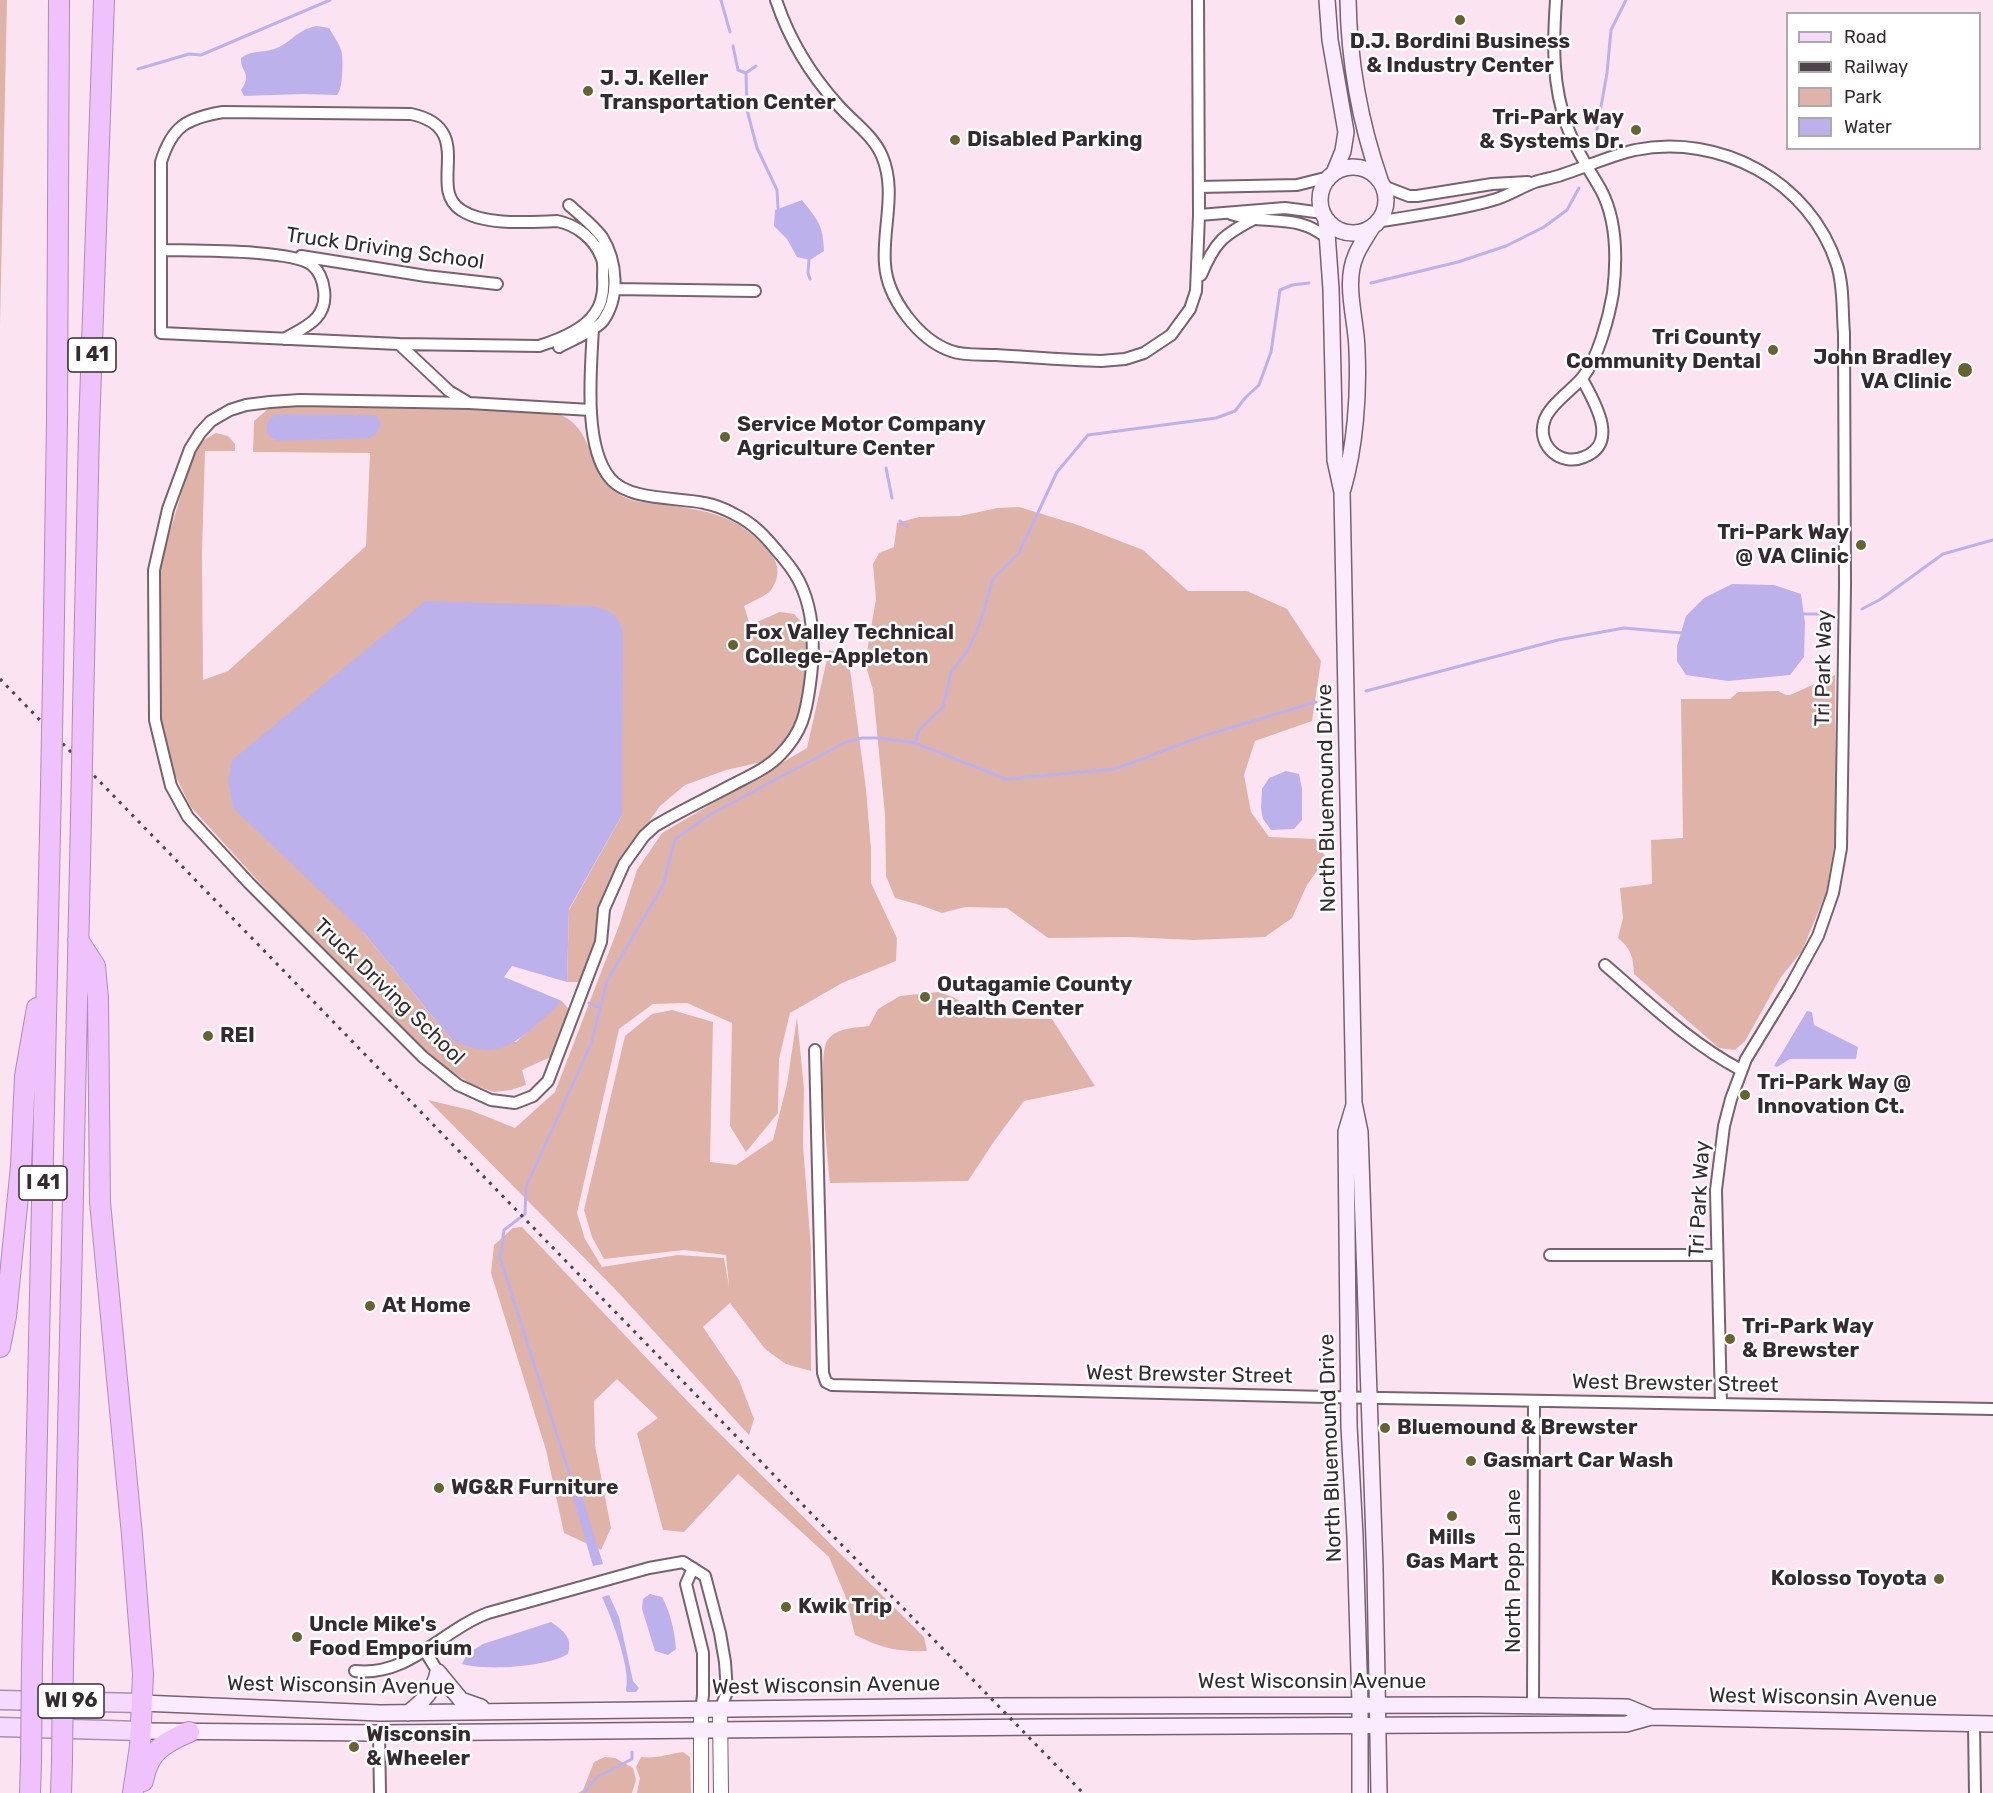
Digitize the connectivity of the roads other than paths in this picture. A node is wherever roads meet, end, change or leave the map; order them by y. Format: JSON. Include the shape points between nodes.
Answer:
{"nodes":[{"id":1,"x":59,"y":0,"type":"edge"},
{"id":2,"x":104,"y":0,"type":"edge"},
{"id":3,"x":776,"y":0,"type":"edge"},
{"id":4,"x":1198,"y":0,"type":"edge"},
{"id":5,"x":1328,"y":0,"type":"edge"},
{"id":6,"x":1348,"y":0,"type":"edge"},
{"id":7,"x":1556,"y":0,"type":"edge"},
{"id":8,"x":1586,"y":165,"type":"junction"},
{"id":9,"x":1331,"y":175,"type":"junction"},
{"id":10,"x":1535,"y":182,"type":"junction"},
{"id":11,"x":1382,"y":183,"type":"junction"},
{"id":12,"x":1199,"y":187,"type":"junction"},
{"id":13,"x":569,"y":205,"type":"dead end"},
{"id":14,"x":1231,"y":214,"type":"junction"},
{"id":15,"x":1199,"y":215,"type":"junction"},
{"id":16,"x":1324,"y":216,"type":"junction"},
{"id":17,"x":1255,"y":219,"type":"junction"},
{"id":18,"x":1375,"y":225,"type":"junction"},
{"id":19,"x":1328,"y":239,"type":"junction"},
{"id":20,"x":160,"y":250,"type":"junction"},
{"id":21,"x":268,"y":254,"type":"junction"},
{"id":22,"x":1198,"y":281,"type":"junction"},
{"id":23,"x":497,"y":284,"type":"dead end"},
{"id":24,"x":614,"y":289,"type":"junction"},
{"id":25,"x":755,"y":291,"type":"dead end"},
{"id":26,"x":592,"y":328,"type":"junction"},
{"id":27,"x":284,"y":339,"type":"junction"},
{"id":28,"x":399,"y":344,"type":"junction"},
{"id":29,"x":559,"y":347,"type":"dead end"},
{"id":30,"x":1582,"y":379,"type":"junction"},
{"id":31,"x":469,"y":403,"type":"junction"},
{"id":32,"x":591,"y":410,"type":"junction"},
{"id":33,"x":1342,"y":492,"type":"junction"},
{"id":34,"x":48,"y":937,"type":"junction"},
{"id":35,"x":78,"y":940,"type":"junction"},
{"id":36,"x":1605,"y":965,"type":"dead end"},
{"id":37,"x":815,"y":1050,"type":"dead end"},
{"id":38,"x":1741,"y":1070,"type":"junction"},
{"id":39,"x":1354,"y":1103,"type":"junction"},
{"id":40,"x":1716,"y":1254,"type":"junction"},
{"id":41,"x":1550,"y":1255,"type":"dead end"},
{"id":42,"x":0,"y":1347,"type":"edge"},
{"id":43,"x":1349,"y":1397,"type":"junction"},
{"id":44,"x":1370,"y":1398,"type":"junction"},
{"id":45,"x":1534,"y":1401,"type":"junction"},
{"id":46,"x":1721,"y":1404,"type":"junction"},
{"id":47,"x":1993,"y":1409,"type":"edge"},
{"id":48,"x":693,"y":1568,"type":"junction"},
{"id":49,"x":425,"y":1651,"type":"junction"},
{"id":50,"x":355,"y":1671,"type":"dead end"},
{"id":51,"x":438,"y":1672,"type":"junction"},
{"id":52,"x":0,"y":1700,"type":"edge"},
{"id":53,"x":141,"y":1702,"type":"junction"},
{"id":54,"x":1360,"y":1704,"type":"junction"},
{"id":55,"x":1378,"y":1704,"type":"junction"},
{"id":56,"x":1533,"y":1706,"type":"junction"},
{"id":57,"x":701,"y":1710,"type":"junction"},
{"id":58,"x":720,"y":1710,"type":"junction"},
{"id":59,"x":508,"y":1712,"type":"junction"},
{"id":60,"x":408,"y":1713,"type":"junction"},
{"id":61,"x":1651,"y":1717,"type":"junction"},
{"id":62,"x":1974,"y":1724,"type":"junction"},
{"id":63,"x":1993,"y":1724,"type":"edge"},
{"id":64,"x":1360,"y":1725,"type":"junction"},
{"id":65,"x":1379,"y":1726,"type":"junction"},
{"id":66,"x":0,"y":1727,"type":"edge"},
{"id":67,"x":720,"y":1730,"type":"junction"},
{"id":68,"x":141,"y":1731,"type":"junction"},
{"id":69,"x":700,"y":1731,"type":"junction"},
{"id":70,"x":189,"y":1732,"type":"junction"},
{"id":71,"x":379,"y":1733,"type":"junction"},
{"id":72,"x":30,"y":1793,"type":"edge"},
{"id":73,"x":61,"y":1793,"type":"edge"},
{"id":74,"x":133,"y":1793,"type":"edge"},
{"id":75,"x":142,"y":1793,"type":"edge"},
{"id":76,"x":380,"y":1793,"type":"edge"},
{"id":77,"x":701,"y":1793,"type":"edge"},
{"id":78,"x":721,"y":1793,"type":"edge"},
{"id":79,"x":1360,"y":1793,"type":"edge"},
{"id":80,"x":1379,"y":1793,"type":"edge"},
{"id":81,"x":1975,"y":1793,"type":"edge"}],
"edges":[{"from":1,"to":34,"type":"highway","number":"I 41","bridge":true},
{"from":2,"to":35,"type":"highway","number":"I 41","bridge":true,"via":[[88,460]]},
{"from":3,"to":22,"type":"street","via":[[810,70],[873,140],[883,158],[889,185],[886,270],[897,301],[910,322],[926,337],[954,353],[1125,359],[1144,353],[1172,335],[1190,309]]},
{"from":4,"to":12,"type":"street"},
{"from":5,"to":9,"type":"main road","via":[[1330,40],[1346,132]]},
{"from":6,"to":11,"type":"main road","via":[[1352,64],[1368,142]]},
{"from":7,"to":8,"type":"street","via":[[1553,36],[1558,91],[1567,127]]},
{"from":8,"to":10,"type":"street","name":"Tri Park Way"},
{"from":8,"to":30,"type":"street","via":[[1607,205],[1615,262],[1603,334]]},
{"from":8,"to":38,"type":"street","name":"Tri Park Way","via":[[1636,150],[1664,147],[1704,149],[1746,163],[1779,183],[1806,210],[1827,242],[1840,279],[1844,333],[1845,575],[1841,848],[1833,893],[1818,936]]},
{"from":9,"to":11,"type":"main road","via":[[1345,167],[1358,167],[1370,171]]},
{"from":9,"to":12,"type":"street","via":[[1297,185]]},
{"from":9,"to":16,"type":"main road","via":[[1320,194]]},
{"from":10,"to":11,"type":"street","name":"Tri Park Way","via":[[1492,184],[1416,196]]},
{"from":10,"to":18,"type":"street","name":"Tri Park Way","via":[[1496,200]]},
{"from":11,"to":18,"type":"main road","via":[[1386,205]]},
{"from":12,"to":15,"type":"street"},
{"from":13,"to":24,"type":"street","via":[[601,236],[610,253]]},
{"from":14,"to":15,"type":"street"},
{"from":14,"to":16,"type":"street","via":[[1285,208]]},
{"from":14,"to":17,"type":"street"},
{"from":15,"to":22,"type":"street"},
{"from":16,"to":18,"type":"main road","via":[[1335,228],[1347,232],[1360,232]]},
{"from":16,"to":19,"type":"main road","name":"North Bluemound Drive"},
{"from":17,"to":19,"type":"street","via":[[1296,222],[1317,229]]},
{"from":17,"to":22,"type":"street","via":[[1218,243]]},
{"from":18,"to":33,"type":"main road","name":"North Bluemound Drive","via":[[1356,254],[1351,277],[1357,380],[1352,460]]},
{"from":19,"to":33,"type":"main road","name":"North Bluemound Drive","via":[[1335,460]]},
{"from":20,"to":21,"type":"street","name":"Truck Driving School"},
{"from":20,"to":27,"type":"street","name":"Truck Driving School","via":[[161,333]]},
{"from":20,"to":28,"type":"street","name":"Truck Driving School","via":[[161,162],[178,128],[193,119],[223,112],[411,114],[431,121],[443,133],[448,147],[447,190],[459,210],[487,219],[566,223],[593,242],[603,260],[599,308],[588,321],[553,341],[539,346]]},
{"from":21,"to":23,"type":"street","name":"Truck Driving School","via":[[285,253]]},
{"from":21,"to":27,"type":"street","name":"Truck Driving School","via":[[304,260],[314,266],[324,285],[319,317]]},
{"from":24,"to":25,"type":"street"},
{"from":24,"to":26,"type":"street","via":[[611,307],[602,322]]},
{"from":26,"to":29,"type":"street"},
{"from":26,"to":32,"type":"street","name":"Truck Driving School"},
{"from":27,"to":28,"type":"street","name":"Truck Driving School"},
{"from":28,"to":31,"type":"street"},
{"from":30,"to":30,"type":"street","via":[[1544,418],[1542,427],[1549,449],[1569,460],[1591,454],[1601,442],[1603,431],[1597,408]]},
{"from":31,"to":32,"type":"street","name":"Truck Driving School"},
{"from":31,"to":32,"type":"street","name":"Truck Driving School","via":[[270,402],[230,410],[211,421],[190,449],[176,482],[155,561],[155,720],[171,786],[188,817],[423,1057],[458,1085],[503,1103],[524,1101],[548,1081],[601,942],[604,909],[624,864],[644,836],[655,826],[762,770],[779,757],[801,727],[811,673],[813,638],[807,602],[795,574],[765,536],[749,522],[721,508],[618,486],[599,461]]},
{"from":33,"to":39,"type":"main road","name":"North Bluemound Drive"},
{"from":34,"to":42,"type":"highway","via":[[25,1076],[21,1166]]},
{"from":34,"to":72,"type":"highway","number":"I 41","bridge":true},
{"from":35,"to":53,"type":"highway","via":[[95,966],[98,998],[100,1202],[132,1535],[143,1674]]},
{"from":35,"to":73,"type":"highway","number":"I 41","bridge":true},
{"from":36,"to":38,"type":"street","via":[[1692,1040]]},
{"from":37,"to":43,"type":"street","name":"West Brewster Street","via":[[826,1382],[842,1386]]},
{"from":38,"to":40,"type":"street","name":"Tri Park Way","via":[[1718,1160]]},
{"from":39,"to":43,"type":"main road","name":"North Bluemound Drive","via":[[1346,1132]]},
{"from":39,"to":44,"type":"main road","name":"North Bluemound Drive","via":[[1360,1132]]},
{"from":40,"to":41,"type":"street"},
{"from":40,"to":46,"type":"street","name":"Tri Park Way"},
{"from":43,"to":44,"type":"street","name":"West Brewster Street"},
{"from":43,"to":54,"type":"main road","name":"North Bluemound Drive"},
{"from":44,"to":45,"type":"street","name":"West Brewster Street"},
{"from":44,"to":55,"type":"main road","name":"North Bluemound Drive"},
{"from":45,"to":46,"type":"street","name":"West Brewster Street"},
{"from":45,"to":56,"type":"street","name":"North Popp Lane"},
{"from":46,"to":47,"type":"street","name":"West Brewster Street"},
{"from":48,"to":49,"type":"street","via":[[683,1562],[649,1568],[488,1612]]},
{"from":48,"to":57,"type":"street","via":[[686,1584],[703,1653]]},
{"from":48,"to":58,"type":"street","via":[[705,1576],[720,1633],[727,1692]]},
{"from":49,"to":50,"type":"street","via":[[390,1668]]},
{"from":49,"to":51,"type":"street"},
{"from":51,"to":59,"type":"main road","via":[[465,1702]]},
{"from":51,"to":60,"type":"main road","via":[[426,1698]]},
{"from":52,"to":53,"type":"main road","name":"West Wisconsin Avenue","number":"WI 96"},
{"from":53,"to":60,"type":"main road","name":"West Wisconsin Avenue","number":"WI 96"},
{"from":53,"to":68,"type":"highway"},
{"from":54,"to":55,"type":"main road","name":"West Wisconsin Avenue","number":"WI 96"},
{"from":54,"to":58,"type":"main road","name":"West Wisconsin Avenue","number":"WI 96"},
{"from":54,"to":64,"type":"main road","name":"North Bluemound Drive"},
{"from":55,"to":56,"type":"main road","name":"West Wisconsin Avenue","number":"WI 96"},
{"from":55,"to":65,"type":"main road","name":"North Bluemound Drive"},
{"from":56,"to":61,"type":"main road","name":"West Wisconsin Avenue","number":"WI 96","via":[[1627,1707]]},
{"from":57,"to":58,"type":"main road","name":"West Wisconsin Avenue","number":"WI 96"},
{"from":57,"to":59,"type":"main road","name":"West Wisconsin Avenue","number":"WI 96"},
{"from":57,"to":69,"type":"street"},
{"from":58,"to":67,"type":"street"},
{"from":59,"to":60,"type":"main road","name":"West Wisconsin Avenue","number":"WI 96"},
{"from":61,"to":62,"type":"main road","name":"West Wisconsin Avenue","number":"WI 96"},
{"from":61,"to":65,"type":"main road","name":"West Wisconsin Avenue","number":"WI 96","via":[[1626,1725]]},
{"from":62,"to":63,"type":"main road","name":"West Wisconsin Avenue","number":"WI 96"},
{"from":62,"to":81,"type":"street"},
{"from":64,"to":65,"type":"main road","name":"West Wisconsin Avenue","number":"WI 96"},
{"from":64,"to":67,"type":"main road","name":"West Wisconsin Avenue","number":"WI 96"},
{"from":64,"to":79,"type":"main road","name":"North Bluemound Drive"},
{"from":65,"to":80,"type":"main road","name":"North Bluemound Drive"},
{"from":66,"to":68,"type":"main road","name":"West Wisconsin Avenue","number":"WI 96"},
{"from":67,"to":69,"type":"main road","name":"West Wisconsin Avenue","number":"WI 96"},
{"from":67,"to":78,"type":"street"},
{"from":68,"to":70,"type":"main road","name":"West Wisconsin Avenue","number":"WI 96"},
{"from":68,"to":74,"type":"highway"},
{"from":69,"to":71,"type":"main road","name":"West Wisconsin Avenue","number":"WI 96"},
{"from":69,"to":77,"type":"street"},
{"from":70,"to":71,"type":"main road","name":"West Wisconsin Avenue","number":"WI 96"},
{"from":70,"to":75,"type":"highway","via":[[167,1742],[152,1756]]},
{"from":71,"to":76,"type":"street"}]}
